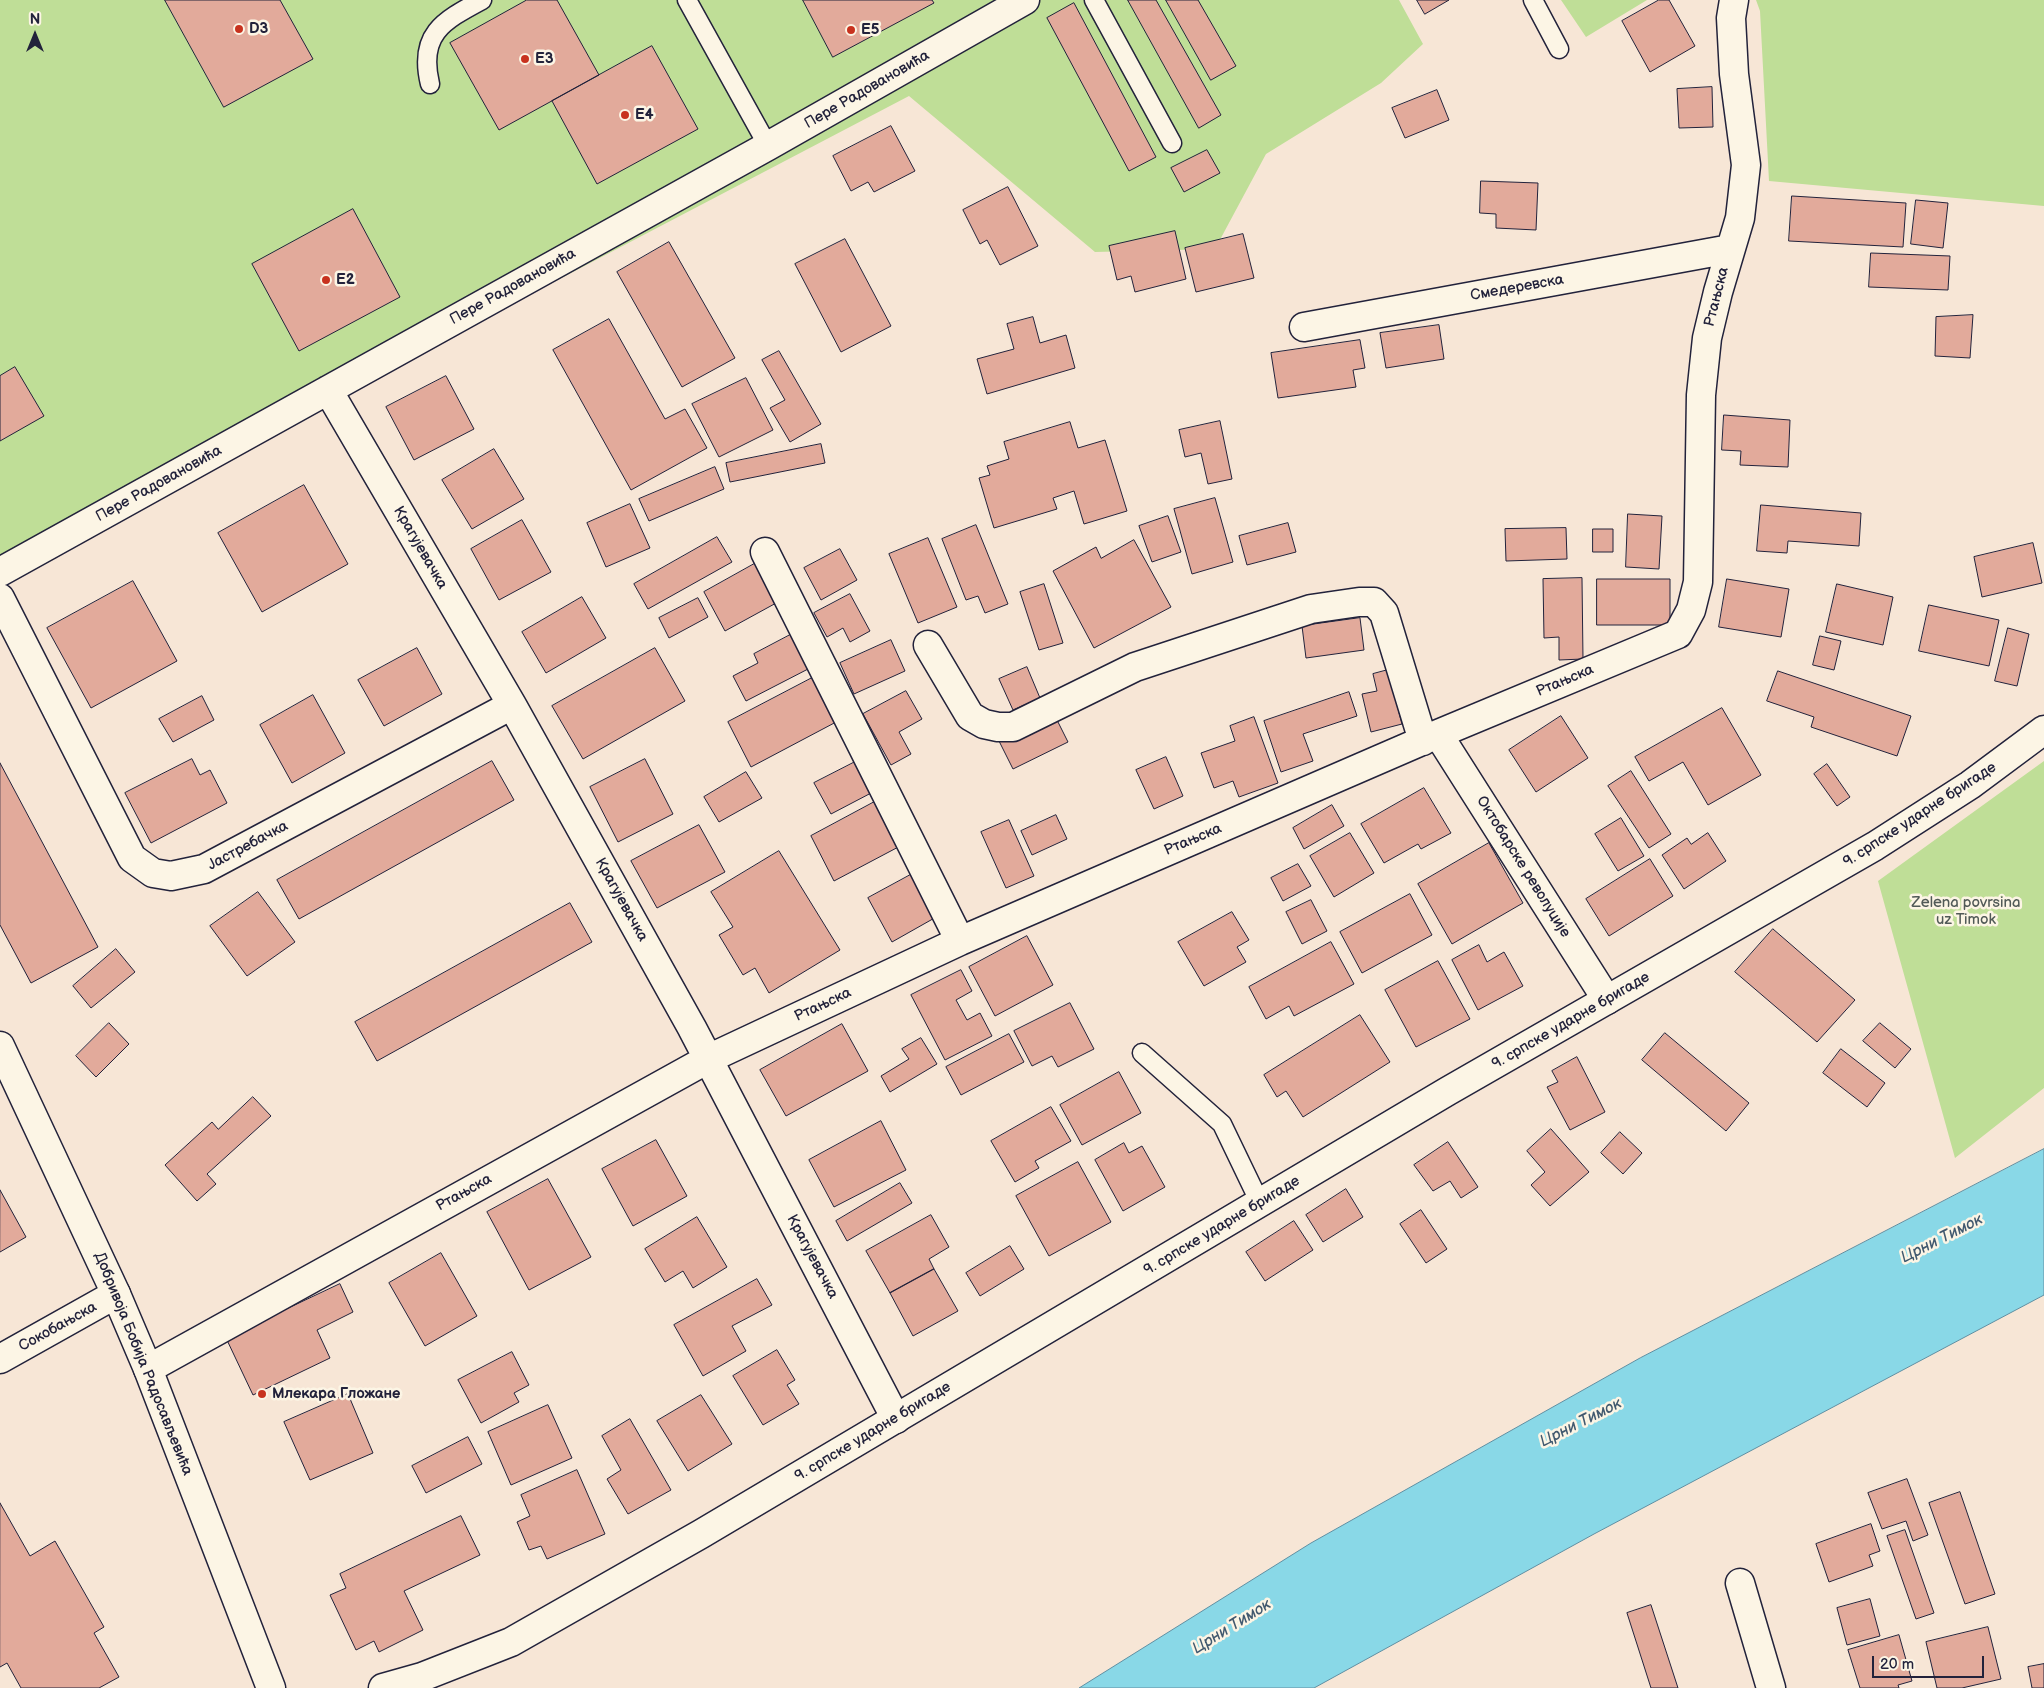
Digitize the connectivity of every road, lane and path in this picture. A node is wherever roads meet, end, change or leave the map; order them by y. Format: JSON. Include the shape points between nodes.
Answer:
{"nodes":[{"id":1,"x":482,"y":0,"type":"edge"},
{"id":2,"x":687,"y":0,"type":"edge"},
{"id":3,"x":1024,"y":0,"type":"edge"},
{"id":4,"x":1094,"y":0,"type":"edge"},
{"id":5,"x":1533,"y":0,"type":"edge"},
{"id":6,"x":1734,"y":0,"type":"edge"},
{"id":7,"x":1558,"y":49,"type":"dead end"},
{"id":8,"x":430,"y":84,"type":"dead end"},
{"id":9,"x":1172,"y":143,"type":"dead end"},
{"id":10,"x":768,"y":146,"type":"junction"},
{"id":11,"x":1730,"y":249,"type":"junction"},
{"id":12,"x":1304,"y":327,"type":"dead end"},
{"id":13,"x":328,"y":390,"type":"junction"},
{"id":14,"x":765,"y":552,"type":"dead end"},
{"id":15,"x":0,"y":572,"type":"edge"},
{"id":16,"x":0,"y":598,"type":"edge"},
{"id":17,"x":928,"y":645,"type":"dead end"},
{"id":18,"x":512,"y":705,"type":"junction"},
{"id":19,"x":2044,"y":730,"type":"edge"},
{"id":20,"x":1430,"y":738,"type":"junction"},
{"id":21,"x":960,"y":941,"type":"junction"},
{"id":22,"x":1607,"y":1000,"type":"junction"},
{"id":23,"x":0,"y":1046,"type":"edge"},
{"id":24,"x":1142,"y":1053,"type":"dead end"},
{"id":25,"x":708,"y":1059,"type":"junction"},
{"id":26,"x":1260,"y":1203,"type":"junction"},
{"id":27,"x":116,"y":1294,"type":"junction"},
{"id":28,"x":3,"y":1351,"type":"edge"},
{"id":29,"x":148,"y":1369,"type":"junction"},
{"id":30,"x":896,"y":1419,"type":"junction"},
{"id":31,"x":1740,"y":1583,"type":"dead end"},
{"id":32,"x":271,"y":1688,"type":"edge"},
{"id":33,"x":383,"y":1688,"type":"edge"},
{"id":34,"x":1770,"y":1688,"type":"edge"}],
"edges":[{"from":1,"to":8,"type":"lane","via":[[452,16],[438,28],[427,56]]},
{"from":2,"to":10,"type":"lane"},
{"from":3,"to":10,"type":"street","name":"Пере Радовановића"},
{"from":4,"to":9,"type":"lane"},
{"from":5,"to":7,"type":"lane"},
{"from":6,"to":11,"type":"street","name":"Ртањска","via":[[1731,18],[1734,74],[1746,165],[1740,218]]},
{"from":10,"to":13,"type":"street","name":"Пере Радовановића"},
{"from":11,"to":12,"type":"street","name":"Смедеревска"},
{"from":11,"to":20,"type":"street","name":"Ртањска","via":[[1707,338],[1701,395],[1698,582],[1691,610],[1678,634]]},
{"from":13,"to":15,"type":"street","name":"Пере Радовановића"},
{"from":13,"to":18,"type":"street","name":"Крагујевачка"},
{"from":14,"to":21,"type":"street"},
{"from":16,"to":18,"type":"street","name":"Јастребачка","via":[[132,858],[153,873],[171,876],[204,869]]},
{"from":17,"to":20,"type":"street","name":"Октобарске револуције","via":[[970,716],[984,724],[1013,727],[1135,667],[1310,608],[1374,602],[1384,614]]},
{"from":18,"to":25,"type":"street","name":"Крагујевачка"},
{"from":19,"to":22,"type":"street","name":"9. српске ударне бригаде","via":[[1970,785],[1876,846]]},
{"from":20,"to":21,"type":"street","name":"Ртањска"},
{"from":20,"to":22,"type":"street","name":"Октобарске револуције"},
{"from":21,"to":25,"type":"street","name":"Ртањска"},
{"from":22,"to":26,"type":"street","name":"9. српске ударне бригаде"},
{"from":23,"to":27,"type":"street","name":"Добривоја Бобија Радосављевића"},
{"from":24,"to":26,"type":"lane","via":[[1222,1124]]},
{"from":25,"to":29,"type":"street","name":"Ртањска"},
{"from":25,"to":30,"type":"street","name":"Крагујевачка"},
{"from":26,"to":30,"type":"street","name":"9. српске ударне бригаде"},
{"from":27,"to":28,"type":"street","name":"Сокобањска"},
{"from":27,"to":29,"type":"street","name":"Добривоја Бобија Радосављевића"},
{"from":29,"to":32,"type":"street","name":"Добривоја Бобија Радосављевића"},
{"from":30,"to":33,"type":"street","name":"9. српске ударне бригаде","via":[[511,1642],[422,1677]]},
{"from":31,"to":34,"type":"street"}]}
